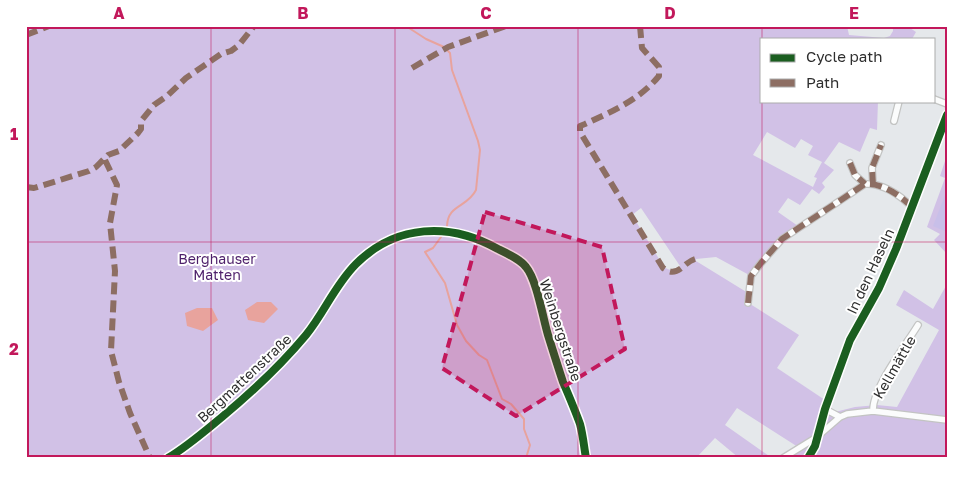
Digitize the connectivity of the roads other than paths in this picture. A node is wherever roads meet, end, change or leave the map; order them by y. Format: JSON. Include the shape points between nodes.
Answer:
{"nodes":[{"id":1,"x":899,"y":102,"type":"edge"},
{"id":2,"x":947,"y":115,"type":"edge"},
{"id":3,"x":894,"y":121,"type":"dead end"},
{"id":4,"x":881,"y":145,"type":"dead end"},
{"id":5,"x":850,"y":163,"type":"dead end"},
{"id":6,"x":865,"y":184,"type":"junction"},
{"id":7,"x":873,"y":184,"type":"junction"},
{"id":8,"x":913,"y":208,"type":"junction"},
{"id":9,"x":416,"y":232,"type":"joint"},
{"id":10,"x":748,"y":303,"type":"dead end"},
{"id":11,"x":918,"y":325,"type":"dead end"},
{"id":12,"x":825,"y":408,"type":"junction"},
{"id":13,"x":874,"y":410,"type":"junction"},
{"id":14,"x":840,"y":418,"type":"junction"},
{"id":15,"x":947,"y":420,"type":"edge"},
{"id":16,"x":817,"y":437,"type":"junction"},
{"id":17,"x":168,"y":458,"type":"edge"},
{"id":18,"x":586,"y":458,"type":"edge"},
{"id":19,"x":783,"y":458,"type":"edge"}],
"edges":[{"from":1,"to":3,"type":"street"},
{"from":2,"to":8,"type":"street","name":"In den Haseln"},
{"from":4,"to":7,"type":"street","via":[[872,168]]},
{"from":5,"to":6,"type":"street","via":[[855,175]]},
{"from":6,"to":7,"type":"street"},
{"from":6,"to":10,"type":"street","via":[[782,239],[751,276]]},
{"from":7,"to":8,"type":"street","via":[[901,196]]},
{"from":8,"to":12,"type":"street","name":"In den Haseln","via":[[879,288],[850,340]]},
{"from":9,"to":17,"type":"street","name":"Bergmattenstraße","via":[[393,238],[357,263],[342,280],[316,323],[281,363],[197,438]]},
{"from":9,"to":18,"type":"street","name":"Weinbergstraße","via":[[471,236],[528,268],[580,426]]},
{"from":11,"to":13,"type":"street","name":"Kellmättle","via":[[883,381],[874,400]]},
{"from":12,"to":14,"type":"street"},
{"from":12,"to":16,"type":"street","name":"In den Haseln"},
{"from":13,"to":14,"type":"street"},
{"from":13,"to":15,"type":"street"},
{"from":14,"to":16,"type":"street"},
{"from":16,"to":19,"type":"street"}]}
